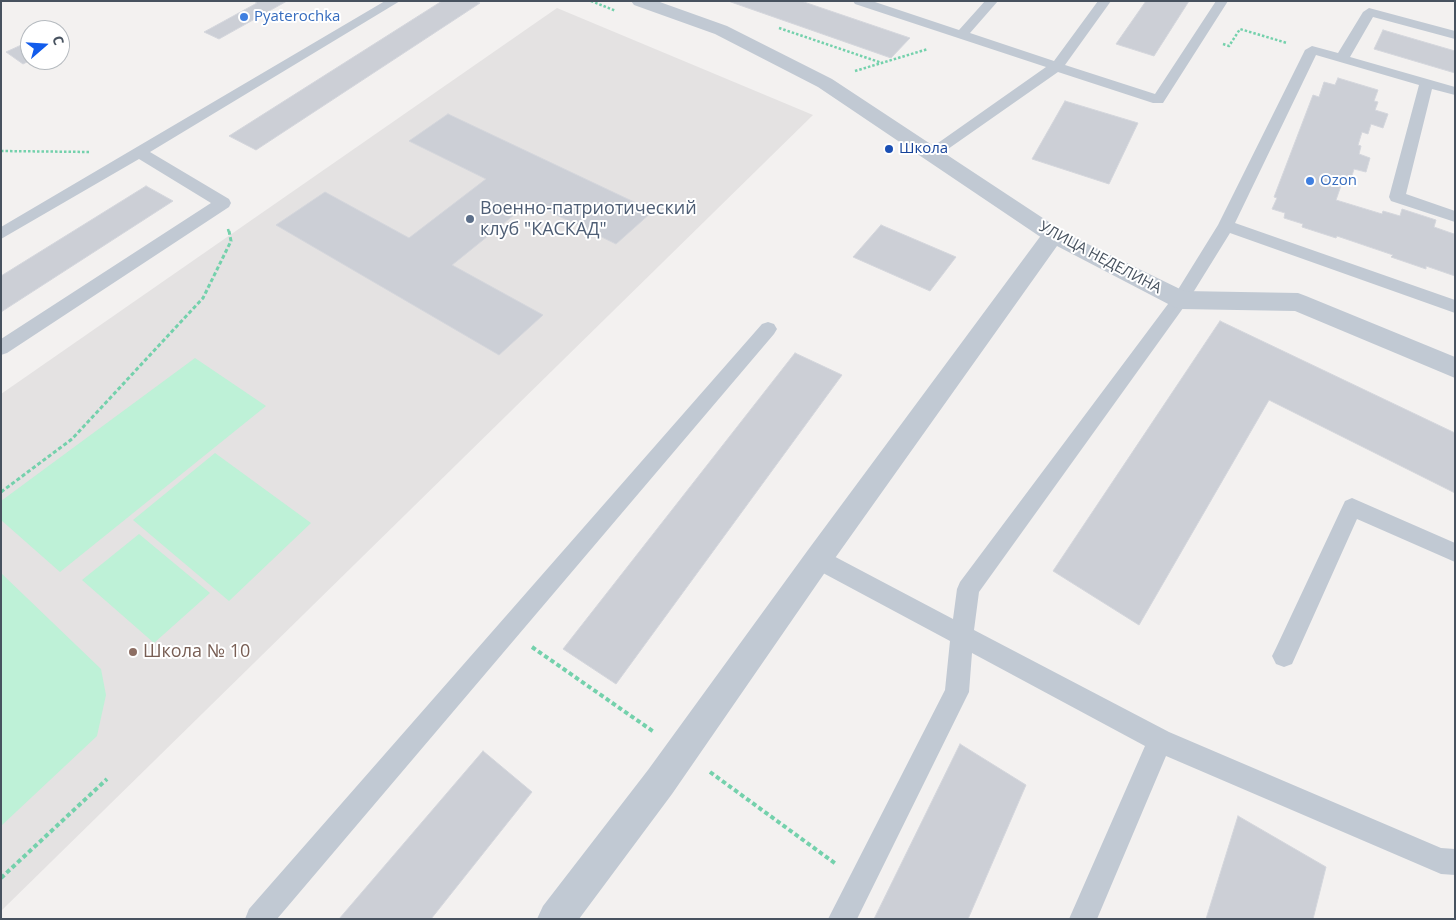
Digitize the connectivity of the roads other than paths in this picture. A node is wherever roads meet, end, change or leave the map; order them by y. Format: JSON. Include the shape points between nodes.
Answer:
{"nodes":[{"id":1,"x":394,"y":1,"type":"edge"},
{"id":2,"x":640,"y":1,"type":"edge"},
{"id":3,"x":992,"y":1,"type":"edge"},
{"id":4,"x":1105,"y":1,"type":"edge"},
{"id":5,"x":1222,"y":1,"type":"edge"},
{"id":6,"x":864,"y":2,"type":"edge"},
{"id":7,"x":962,"y":34,"type":"junction"},
{"id":8,"x":1455,"y":35,"type":"edge"},
{"id":9,"x":1342,"y":59,"type":"junction"},
{"id":10,"x":1056,"y":67,"type":"junction"},
{"id":11,"x":1426,"y":84,"type":"junction"},
{"id":12,"x":1455,"y":91,"type":"edge"},
{"id":13,"x":140,"y":153,"type":"junction"},
{"id":14,"x":933,"y":154,"type":"junction"},
{"id":15,"x":1455,"y":216,"type":"edge"},
{"id":16,"x":1226,"y":226,"type":"junction"},
{"id":17,"x":1,"y":234,"type":"edge"},
{"id":18,"x":1053,"y":235,"type":"junction"},
{"id":19,"x":1180,"y":300,"type":"junction"},
{"id":20,"x":1455,"y":307,"type":"edge"},
{"id":21,"x":768,"y":329,"type":"dead end"},
{"id":22,"x":1,"y":348,"type":"edge"},
{"id":23,"x":1455,"y":368,"type":"edge"},
{"id":24,"x":1455,"y":553,"type":"edge"},
{"id":25,"x":818,"y":559,"type":"junction"},
{"id":26,"x":962,"y":635,"type":"junction"},
{"id":27,"x":1284,"y":656,"type":"dead end"},
{"id":28,"x":1160,"y":741,"type":"junction"},
{"id":29,"x":1455,"y":862,"type":"edge"},
{"id":30,"x":259,"y":919,"type":"edge"},
{"id":31,"x":556,"y":919,"type":"edge"},
{"id":32,"x":842,"y":919,"type":"edge"},
{"id":33,"x":1083,"y":919,"type":"edge"}],
"edges":[{"from":1,"to":13,"type":"lane"},
{"from":2,"to":14,"type":"street","name":"УЛИЦА НЕДЕЛИНА","via":[[721,30],[825,83]]},
{"from":3,"to":7,"type":"lane"},
{"from":4,"to":10,"type":"lane"},
{"from":5,"to":10,"type":"lane","via":[[1158,100]]},
{"from":6,"to":7,"type":"lane"},
{"from":7,"to":10,"type":"lane"},
{"from":8,"to":9,"type":"lane","via":[[1369,12]]},
{"from":9,"to":11,"type":"lane"},
{"from":9,"to":16,"type":"lane","via":[[1312,50]]},
{"from":10,"to":14,"type":"lane"},
{"from":11,"to":12,"type":"lane"},
{"from":11,"to":15,"type":"lane","via":[[1397,197]]},
{"from":13,"to":17,"type":"lane"},
{"from":13,"to":22,"type":"lane","via":[[223,203]]},
{"from":14,"to":18,"type":"street","name":"УЛИЦА НЕДЕЛИНА"},
{"from":16,"to":19,"type":"lane"},
{"from":16,"to":20,"type":"lane"},
{"from":18,"to":19,"type":"street","name":"УЛИЦА НЕДЕЛИНА"},
{"from":18,"to":25,"type":"street"},
{"from":19,"to":23,"type":"street","name":"УЛИЦА НЕДЕЛИНА","via":[[1298,302]]},
{"from":19,"to":26,"type":"lane","via":[[968,589]]},
{"from":21,"to":30,"type":"lane"},
{"from":24,"to":27,"type":"lane","via":[[1352,507]]},
{"from":25,"to":26,"type":"lane"},
{"from":25,"to":31,"type":"street","via":[[682,752]]},
{"from":26,"to":28,"type":"lane"},
{"from":26,"to":32,"type":"lane","via":[[957,692]]},
{"from":28,"to":29,"type":"lane","via":[[1441,861]]},
{"from":28,"to":33,"type":"lane"}]}
